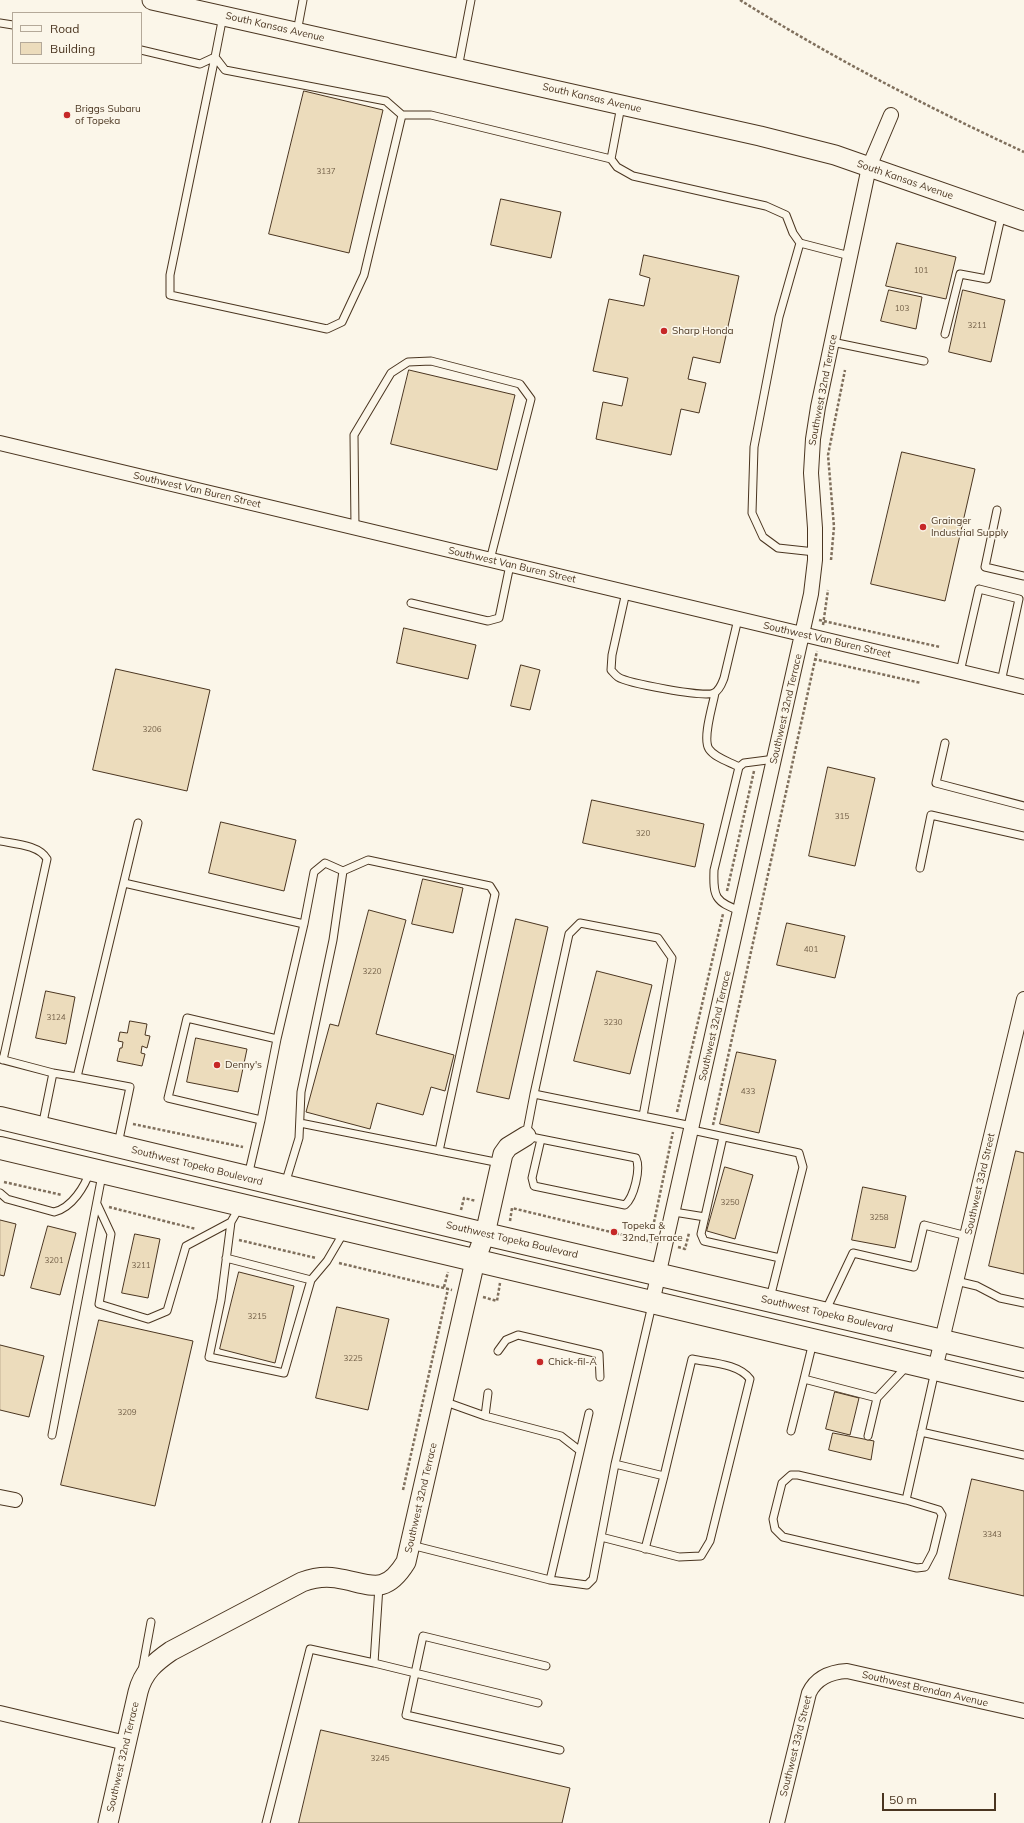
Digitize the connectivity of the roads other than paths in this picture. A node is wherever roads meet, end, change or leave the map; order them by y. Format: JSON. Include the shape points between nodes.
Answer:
{"nodes":[{"id":1,"x":152,"y":0,"type":"edge"},
{"id":2,"x":303,"y":0,"type":"edge"},
{"id":3,"x":471,"y":0,"type":"edge"},
{"id":4,"x":223,"y":16,"type":"junction"},
{"id":5,"x":0,"y":23,"type":"edge"},
{"id":6,"x":12,"y":25,"type":"edge"},
{"id":7,"x":297,"y":32,"type":"junction"},
{"id":8,"x":142,"y":50,"type":"edge"},
{"id":9,"x":215,"y":57,"type":"junction"},
{"id":10,"x":458,"y":68,"type":"junction"},
{"id":11,"x":622,"y":105,"type":"junction"},
{"id":12,"x":402,"y":115,"type":"junction"},
{"id":13,"x":891,"y":115,"type":"dead end"},
{"id":14,"x":611,"y":159,"type":"junction"},
{"id":15,"x":869,"y":167,"type":"junction"},
{"id":16,"x":1002,"y":213,"type":"junction"},
{"id":17,"x":1024,"y":221,"type":"edge"},
{"id":18,"x":800,"y":243,"type":"junction"},
{"id":19,"x":850,"y":256,"type":"junction"},
{"id":20,"x":945,"y":334,"type":"dead end"},
{"id":21,"x":832,"y":342,"type":"junction"},
{"id":22,"x":924,"y":361,"type":"dead end"},
{"id":23,"x":0,"y":443,"type":"edge"},
{"id":24,"x":997,"y":510,"type":"dead end"},
{"id":25,"x":355,"y":528,"type":"junction"},
{"id":26,"x":815,"y":552,"type":"junction"},
{"id":27,"x":490,"y":560,"type":"junction"},
{"id":28,"x":510,"y":565,"type":"junction"},
{"id":29,"x":1024,"y":576,"type":"edge"},
{"id":30,"x":626,"y":592,"type":"junction"},
{"id":31,"x":410,"y":603,"type":"dead end"},
{"id":32,"x":738,"y":619,"type":"junction"},
{"id":33,"x":803,"y":634,"type":"junction"},
{"id":34,"x":960,"y":672,"type":"junction"},
{"id":35,"x":1001,"y":682,"type":"junction"},
{"id":36,"x":1024,"y":687,"type":"edge"},
{"id":37,"x":715,"y":693,"type":"junction"},
{"id":38,"x":945,"y":743,"type":"dead end"},
{"id":39,"x":775,"y":759,"type":"junction"},
{"id":40,"x":739,"y":767,"type":"junction"},
{"id":41,"x":1024,"y":806,"type":"edge"},
{"id":42,"x":138,"y":823,"type":"dead end"},
{"id":43,"x":1024,"y":836,"type":"edge"},
{"id":44,"x":0,"y":841,"type":"edge"},
{"id":45,"x":920,"y":868,"type":"dead end"},
{"id":46,"x":343,"y":871,"type":"junction"},
{"id":47,"x":124,"y":883,"type":"junction"},
{"id":48,"x":741,"y":911,"type":"junction"},
{"id":49,"x":304,"y":924,"type":"junction"},
{"id":50,"x":1024,"y":999,"type":"edge"},
{"id":51,"x":277,"y":1039,"type":"junction"},
{"id":52,"x":2,"y":1060,"type":"edge"},
{"id":53,"x":53,"y":1073,"type":"junction"},
{"id":54,"x":77,"y":1077,"type":"junction"},
{"id":55,"x":534,"y":1094,"type":"junction"},
{"id":56,"x":643,"y":1116,"type":"junction"},
{"id":57,"x":0,"y":1118,"type":"edge"},
{"id":58,"x":260,"y":1120,"type":"junction"},
{"id":59,"x":300,"y":1123,"type":"junction"},
{"id":60,"x":42,"y":1128,"type":"junction"},
{"id":61,"x":692,"y":1128,"type":"junction"},
{"id":62,"x":534,"y":1137,"type":"junction"},
{"id":63,"x":723,"y":1137,"type":"junction"},
{"id":64,"x":115,"y":1146,"type":"junction"},
{"id":65,"x":0,"y":1148,"type":"edge"},
{"id":66,"x":439,"y":1151,"type":"junction"},
{"id":67,"x":501,"y":1163,"type":"junction"},
{"id":68,"x":97,"y":1172,"type":"junction"},
{"id":69,"x":247,"y":1178,"type":"junction"},
{"id":70,"x":284,"y":1187,"type":"junction"},
{"id":71,"x":0,"y":1192,"type":"edge"},
{"id":72,"x":97,"y":1204,"type":"junction"},
{"id":73,"x":674,"y":1212,"type":"junction"},
{"id":74,"x":236,"y":1213,"type":"junction"},
{"id":75,"x":705,"y":1218,"type":"junction"},
{"id":76,"x":346,"y":1229,"type":"junction"},
{"id":77,"x":485,"y":1234,"type":"junction"},
{"id":78,"x":967,"y":1236,"type":"junction"},
{"id":79,"x":226,"y":1258,"type":"junction"},
{"id":80,"x":780,"y":1258,"type":"junction"},
{"id":81,"x":475,"y":1261,"type":"junction"},
{"id":82,"x":659,"y":1274,"type":"junction"},
{"id":83,"x":311,"y":1280,"type":"junction"},
{"id":84,"x":956,"y":1282,"type":"junction"},
{"id":85,"x":769,"y":1300,"type":"junction"},
{"id":86,"x":652,"y":1303,"type":"junction"},
{"id":87,"x":1024,"y":1303,"type":"edge"},
{"id":88,"x":824,"y":1313,"type":"junction"},
{"id":89,"x":814,"y":1340,"type":"junction"},
{"id":90,"x":942,"y":1341,"type":"junction"},
{"id":91,"x":498,"y":1351,"type":"dead end"},
{"id":92,"x":1024,"y":1360,"type":"edge"},
{"id":93,"x":910,"y":1363,"type":"junction"},
{"id":94,"x":935,"y":1369,"type":"junction"},
{"id":95,"x":600,"y":1377,"type":"dead end"},
{"id":96,"x":804,"y":1379,"type":"junction"},
{"id":97,"x":1024,"y":1390,"type":"edge"},
{"id":98,"x":488,"y":1393,"type":"dead end"},
{"id":99,"x":877,"y":1398,"type":"junction"},
{"id":100,"x":443,"y":1401,"type":"junction"},
{"id":101,"x":589,"y":1413,"type":"dead end"},
{"id":102,"x":485,"y":1416,"type":"junction"},
{"id":103,"x":791,"y":1431,"type":"dead end"},
{"id":104,"x":921,"y":1432,"type":"junction"},
{"id":105,"x":52,"y":1435,"type":"dead end"},
{"id":106,"x":868,"y":1436,"type":"dead end"},
{"id":107,"x":579,"y":1450,"type":"junction"},
{"id":108,"x":1024,"y":1455,"type":"edge"},
{"id":109,"x":616,"y":1464,"type":"junction"},
{"id":110,"x":664,"y":1476,"type":"junction"},
{"id":111,"x":0,"y":1497,"type":"edge"},
{"id":112,"x":15,"y":1500,"type":"dead end"},
{"id":113,"x":906,"y":1500,"type":"junction"},
{"id":114,"x":601,"y":1537,"type":"junction"},
{"id":115,"x":411,"y":1545,"type":"junction"},
{"id":116,"x":645,"y":1549,"type":"junction"},
{"id":117,"x":550,"y":1580,"type":"junction"},
{"id":118,"x":379,"y":1585,"type":"junction"},
{"id":119,"x":151,"y":1622,"type":"dead end"},
{"id":120,"x":374,"y":1662,"type":"junction"},
{"id":121,"x":546,"y":1666,"type":"dead end"},
{"id":122,"x":414,"y":1673,"type":"junction"},
{"id":123,"x":826,"y":1675,"type":"joint"},
{"id":124,"x":138,"y":1692,"type":"junction"},
{"id":125,"x":538,"y":1703,"type":"dead end"},
{"id":126,"x":1024,"y":1711,"type":"edge"},
{"id":127,"x":0,"y":1713,"type":"edge"},
{"id":128,"x":126,"y":1743,"type":"junction"},
{"id":129,"x":560,"y":1750,"type":"dead end"},
{"id":130,"x":108,"y":1823,"type":"edge"},
{"id":131,"x":266,"y":1823,"type":"edge"},
{"id":132,"x":777,"y":1823,"type":"edge"}],
"edges":[{"from":1,"to":4,"type":"street","name":"South Kansas Avenue"},
{"from":2,"to":7,"type":"lane"},
{"from":3,"to":10,"type":"lane"},
{"from":4,"to":7,"type":"street","name":"South Kansas Avenue"},
{"from":4,"to":9,"type":"lane"},
{"from":5,"to":6,"type":"lane"},
{"from":7,"to":10,"type":"street","name":"South Kansas Avenue"},
{"from":8,"to":9,"type":"lane","via":[[200,64]]},
{"from":9,"to":12,"type":"lane","via":[[225,70],[386,101]]},
{"from":9,"to":12,"type":"lane","via":[[170,275],[170,295],[327,329],[342,322],[364,275]]},
{"from":10,"to":11,"type":"street","name":"South Kansas Avenue"},
{"from":11,"to":14,"type":"lane"},
{"from":11,"to":15,"type":"street","name":"South Kansas Avenue","via":[[760,136],[835,155]]},
{"from":12,"to":14,"type":"lane","via":[[430,115]]},
{"from":13,"to":15,"type":"street","name":"Southwest 32nd Terrace"},
{"from":14,"to":18,"type":"lane","via":[[617,167],[633,176],[766,206],[786,215]]},
{"from":15,"to":16,"type":"street","name":"South Kansas Avenue"},
{"from":15,"to":19,"type":"street","name":"Southwest 32nd Terrace"},
{"from":16,"to":17,"type":"street","name":"South Kansas Avenue"},
{"from":16,"to":20,"type":"lane","via":[[987,279],[960,274]]},
{"from":18,"to":19,"type":"lane"},
{"from":18,"to":26,"type":"lane","via":[[779,318],[754,447],[752,513],[763,537],[778,548]]},
{"from":19,"to":21,"type":"street","name":"Southwest 32nd Terrace"},
{"from":21,"to":22,"type":"lane"},
{"from":21,"to":26,"type":"street","name":"Southwest 32nd Terrace","via":[[813,439],[811,473]]},
{"from":23,"to":25,"type":"street","name":"Southwest Van Buren Street"},
{"from":24,"to":29,"type":"lane","via":[[985,567]]},
{"from":25,"to":27,"type":"street","name":"Southwest Van Buren Street"},
{"from":25,"to":27,"type":"lane","via":[[354,435],[391,373],[408,362],[431,361],[520,384],[531,399]]},
{"from":26,"to":33,"type":"street","name":"Southwest 32nd Terrace","via":[[811,594]]},
{"from":27,"to":28,"type":"street","name":"Southwest Van Buren Street"},
{"from":28,"to":30,"type":"street","name":"Southwest Van Buren Street"},
{"from":28,"to":31,"type":"lane","via":[[499,618],[488,621]]},
{"from":30,"to":32,"type":"street","name":"Southwest Van Buren Street"},
{"from":30,"to":37,"type":"lane","via":[[611,670],[618,677],[651,686],[698,694]]},
{"from":32,"to":33,"type":"street","name":"Southwest Van Buren Street"},
{"from":32,"to":37,"type":"lane","via":[[724,678]]},
{"from":33,"to":34,"type":"street","name":"Southwest Van Buren Street"},
{"from":33,"to":39,"type":"street","name":"Southwest 32nd Terrace"},
{"from":34,"to":35,"type":"street","name":"Southwest Van Buren Street"},
{"from":34,"to":35,"type":"lane","via":[[979,589],[1019,599]]},
{"from":35,"to":36,"type":"street","name":"Southwest Van Buren Street"},
{"from":37,"to":40,"type":"lane","via":[[707,739],[709,748],[716,755]]},
{"from":38,"to":41,"type":"lane","via":[[936,784]]},
{"from":39,"to":40,"type":"lane","via":[[744,763]]},
{"from":39,"to":48,"type":"street","name":"Southwest 32nd Terrace"},
{"from":40,"to":48,"type":"lane","via":[[714,870],[714,887],[716,897],[724,906]]},
{"from":42,"to":47,"type":"lane"},
{"from":43,"to":45,"type":"lane","via":[[931,815]]},
{"from":44,"to":52,"type":"lane","via":[[37,850],[46,859]]},
{"from":46,"to":49,"type":"lane","via":[[325,863],[314,872]]},
{"from":46,"to":59,"type":"lane","via":[[333,940],[301,1092]]},
{"from":46,"to":66,"type":"lane","via":[[368,860],[490,886],[495,894]]},
{"from":47,"to":49,"type":"lane"},
{"from":47,"to":54,"type":"lane"},
{"from":48,"to":61,"type":"street","name":"Southwest 32nd Terrace"},
{"from":49,"to":51,"type":"lane"},
{"from":50,"to":78,"type":"street","name":"Southwest 33rd Street"},
{"from":51,"to":58,"type":"lane"},
{"from":51,"to":58,"type":"lane","via":[[187,1018],[168,1098]]},
{"from":52,"to":53,"type":"lane"},
{"from":53,"to":54,"type":"lane"},
{"from":53,"to":60,"type":"lane"},
{"from":54,"to":64,"type":"lane","via":[[130,1088]]},
{"from":55,"to":56,"type":"lane"},
{"from":55,"to":56,"type":"lane","via":[[569,934],[580,923],[658,938],[672,958]]},
{"from":55,"to":62,"type":"lane"},
{"from":56,"to":61,"type":"lane"},
{"from":57,"to":60,"type":"main road","name":"Southwest Topeka Boulevard"},
{"from":58,"to":69,"type":"lane"},
{"from":59,"to":66,"type":"lane"},
{"from":59,"to":70,"type":"lane","via":[[299,1138]]},
{"from":60,"to":64,"type":"main road","name":"Southwest Topeka Boulevard"},
{"from":61,"to":63,"type":"lane"},
{"from":61,"to":73,"type":"street","name":"Southwest 32nd Terrace"},
{"from":62,"to":62,"type":"lane","via":[[534,1186],[625,1205],[631,1199],[639,1164],[636,1158]]},
{"from":62,"to":67,"type":"street","name":"Southwest 32nd Terrace","via":[[508,1147]]},
{"from":63,"to":75,"type":"lane"},
{"from":63,"to":80,"type":"lane","via":[[799,1153],[803,1166]]},
{"from":64,"to":68,"type":"main road"},
{"from":64,"to":69,"type":"main road","name":"Southwest Topeka Boulevard"},
{"from":65,"to":68,"type":"main road"},
{"from":66,"to":67,"type":"lane"},
{"from":67,"to":77,"type":"street","name":"Southwest 32nd Terrace"},
{"from":68,"to":71,"type":"lane","via":[[61,1210],[54,1212],[7,1199]]},
{"from":68,"to":72,"type":"lane"},
{"from":68,"to":74,"type":"main road"},
{"from":69,"to":70,"type":"main road","name":"Southwest Topeka Boulevard"},
{"from":69,"to":74,"type":"main road"},
{"from":70,"to":77,"type":"main road","name":"Southwest Topeka Boulevard"},
{"from":72,"to":74,"type":"lane","via":[[111,1234],[99,1304],[148,1319],[167,1311],[186,1246],[212,1233]]},
{"from":72,"to":105,"type":"lane"},
{"from":73,"to":75,"type":"lane"},
{"from":73,"to":82,"type":"street","name":"Southwest 32nd Terrace"},
{"from":74,"to":76,"type":"main road"},
{"from":74,"to":79,"type":"lane"},
{"from":75,"to":80,"type":"lane","via":[[701,1234],[704,1240]]},
{"from":76,"to":81,"type":"main road"},
{"from":76,"to":83,"type":"lane"},
{"from":77,"to":81,"type":"street","name":"Southwest 32nd Terrace"},
{"from":77,"to":82,"type":"main road","name":"Southwest Topeka Boulevard"},
{"from":78,"to":84,"type":"street","name":"Southwest 33rd Street"},
{"from":78,"to":88,"type":"lane","via":[[924,1225],[914,1267],[853,1252]]},
{"from":79,"to":83,"type":"lane"},
{"from":79,"to":83,"type":"lane","via":[[221,1300],[209,1357],[284,1374]]},
{"from":80,"to":85,"type":"lane"},
{"from":81,"to":86,"type":"main road"},
{"from":81,"to":100,"type":"street","name":"Southwest 32nd Terrace"},
{"from":82,"to":85,"type":"main road","name":"Southwest Topeka Boulevard"},
{"from":82,"to":86,"type":"street","name":"Southwest 32nd Terrace"},
{"from":84,"to":87,"type":"lane","via":[[977,1286],[1000,1298]]},
{"from":84,"to":90,"type":"street","name":"Southwest 33rd Street"},
{"from":85,"to":88,"type":"main road","name":"Southwest Topeka Boulevard"},
{"from":86,"to":89,"type":"main road"},
{"from":86,"to":109,"type":"lane"},
{"from":88,"to":90,"type":"main road","name":"Southwest Topeka Boulevard"},
{"from":89,"to":93,"type":"main road"},
{"from":89,"to":96,"type":"lane"},
{"from":90,"to":92,"type":"main road","name":"Southwest Topeka Boulevard"},
{"from":90,"to":94,"type":"street","name":"Southwest 33rd Street"},
{"from":91,"to":95,"type":"lane","via":[[506,1340],[518,1335],[599,1354]]},
{"from":93,"to":94,"type":"main road"},
{"from":93,"to":99,"type":"lane"},
{"from":94,"to":97,"type":"main road"},
{"from":94,"to":104,"type":"lane"},
{"from":96,"to":99,"type":"lane"},
{"from":96,"to":103,"type":"lane"},
{"from":98,"to":102,"type":"lane"},
{"from":99,"to":106,"type":"lane"},
{"from":100,"to":102,"type":"lane"},
{"from":100,"to":115,"type":"street","name":"Southwest 32nd Terrace"},
{"from":101,"to":107,"type":"lane"},
{"from":102,"to":107,"type":"lane","via":[[561,1436]]},
{"from":104,"to":108,"type":"lane"},
{"from":104,"to":113,"type":"lane"},
{"from":107,"to":117,"type":"lane"},
{"from":109,"to":110,"type":"lane"},
{"from":109,"to":114,"type":"lane"},
{"from":110,"to":116,"type":"lane"},
{"from":110,"to":116,"type":"lane","via":[[692,1359],[746,1372],[750,1379],[747,1395],[710,1541],[701,1556],[679,1557]]},
{"from":111,"to":112,"type":"street"},
{"from":113,"to":113,"type":"lane","via":[[791,1474],[782,1483],[773,1519],[775,1529],[783,1537],[917,1568],[925,1567],[933,1552],[942,1515],[939,1510]]},
{"from":114,"to":116,"type":"lane"},
{"from":114,"to":117,"type":"lane","via":[[593,1579],[587,1585]]},
{"from":115,"to":117,"type":"lane"},
{"from":115,"to":118,"type":"street","name":"Southwest 32nd Terrace","via":[[400,1572],[393,1579]]},
{"from":118,"to":120,"type":"lane"},
{"from":118,"to":124,"type":"street","name":"Southwest 32nd Terrace","via":[[327,1577],[316,1577],[302,1582],[171,1650],[147,1671]]},
{"from":119,"to":124,"type":"lane","name":"Southwest 32nd Terrace"},
{"from":120,"to":122,"type":"lane"},
{"from":120,"to":131,"type":"lane","via":[[310,1649]]},
{"from":121,"to":122,"type":"lane","via":[[423,1636]]},
{"from":122,"to":125,"type":"lane"},
{"from":122,"to":129,"type":"lane","via":[[406,1715]]},
{"from":123,"to":126,"type":"street","name":"Southwest Brendan Avenue","via":[[836,1671],[847,1671]]},
{"from":123,"to":132,"type":"street","name":"Southwest 33rd Street","via":[[818,1680],[808,1693]]},
{"from":124,"to":128,"type":"street","name":"Southwest 32nd Terrace"},
{"from":127,"to":128,"type":"street"},
{"from":128,"to":130,"type":"street","name":"Southwest 32nd Terrace"}]}
